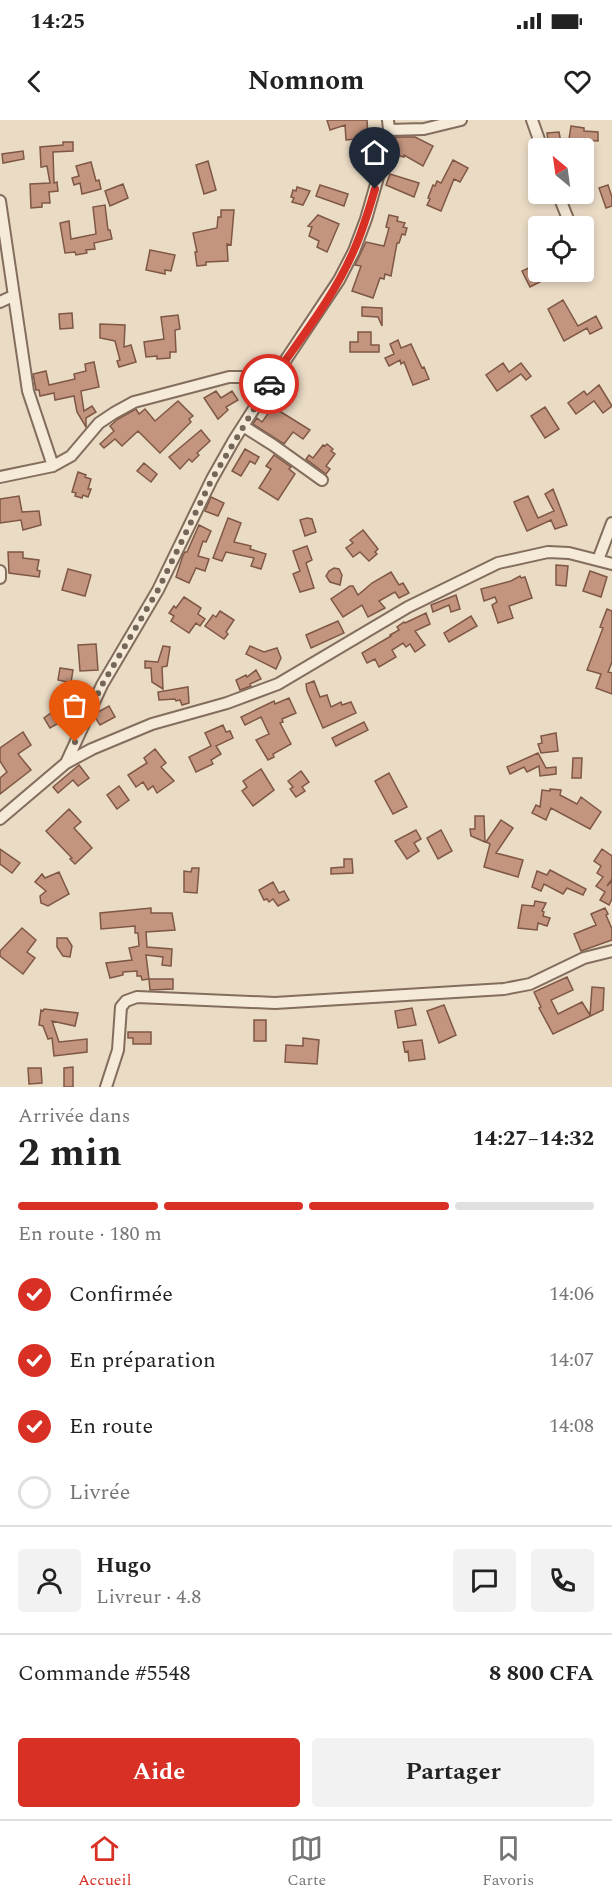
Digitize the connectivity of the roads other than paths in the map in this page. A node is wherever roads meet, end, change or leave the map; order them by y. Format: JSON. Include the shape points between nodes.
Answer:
{"nodes":[{"id":1,"x":461,"y":120,"type":"edge"},
{"id":2,"x":532,"y":120,"type":"edge"},
{"id":3,"x":388,"y":125,"type":"edge"},
{"id":4,"x":538,"y":138,"type":"edge"},
{"id":5,"x":0,"y":201,"type":"edge"},
{"id":6,"x":13,"y":296,"type":"junction"},
{"id":7,"x":0,"y":302,"type":"edge"},
{"id":8,"x":271,"y":382,"type":"junction"},
{"id":9,"x":243,"y":426,"type":"junction"},
{"id":10,"x":53,"y":466,"type":"junction"},
{"id":11,"x":0,"y":477,"type":"edge"},
{"id":12,"x":322,"y":480,"type":"dead end"},
{"id":13,"x":612,"y":523,"type":"edge"},
{"id":14,"x":598,"y":560,"type":"junction"},
{"id":15,"x":612,"y":564,"type":"edge"},
{"id":16,"x":0,"y":572,"type":"edge"},
{"id":17,"x":0,"y":578,"type":"edge"},
{"id":18,"x":66,"y":763,"type":"junction"},
{"id":19,"x":0,"y":819,"type":"edge"},
{"id":20,"x":612,"y":951,"type":"edge"},
{"id":21,"x":106,"y":1087,"type":"edge"}],
"edges":[{"from":1,"to":3,"type":"street","via":[[424,129]]},
{"from":2,"to":4,"type":"street"},
{"from":3,"to":8,"type":"street","via":[[375,189],[354,251],[327,301]]},
{"from":5,"to":6,"type":"street"},
{"from":6,"to":7,"type":"street"},
{"from":6,"to":10,"type":"street","via":[[28,391]]},
{"from":8,"to":9,"type":"street"},
{"from":8,"to":10,"type":"street","via":[[229,377],[134,402],[99,423],[71,456]]},
{"from":9,"to":12,"type":"street"},
{"from":9,"to":18,"type":"street","via":[[212,479],[158,590],[102,685]]},
{"from":10,"to":11,"type":"street"},
{"from":13,"to":14,"type":"street"},
{"from":14,"to":15,"type":"street"},
{"from":14,"to":18,"type":"street","via":[[548,552],[498,563],[408,607],[278,684],[152,724]]},
{"from":16,"to":17,"type":"street"},
{"from":18,"to":19,"type":"street"},
{"from":20,"to":21,"type":"street","via":[[584,958],[530,984],[504,989],[275,1003],[137,997],[121,1007],[118,1050]]}]}
